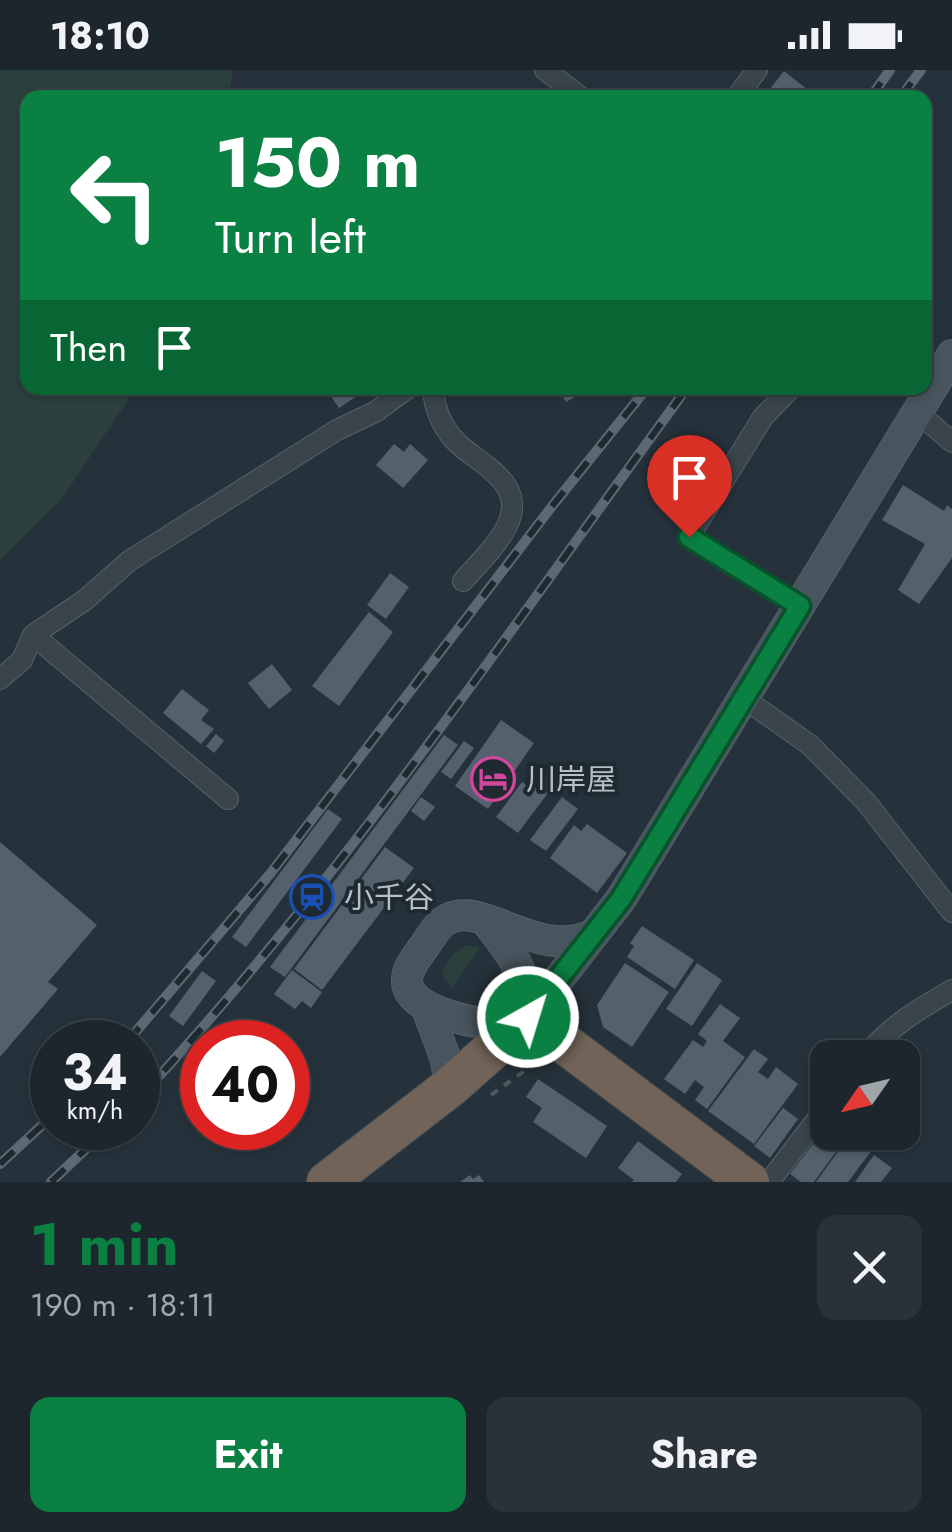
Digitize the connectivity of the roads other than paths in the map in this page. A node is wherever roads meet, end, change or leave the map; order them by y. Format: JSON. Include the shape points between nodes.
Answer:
{"nodes":[{"id":1,"x":546,"y":70,"type":"edge"},
{"id":2,"x":572,"y":90,"type":"edge"},
{"id":3,"x":952,"y":355,"type":"edge"},
{"id":4,"x":932,"y":381,"type":"edge"},
{"id":5,"x":398,"y":395,"type":"edge"},
{"id":6,"x":433,"y":395,"type":"edge"},
{"id":7,"x":784,"y":395,"type":"edge"},
{"id":8,"x":917,"y":400,"type":"edge"},
{"id":9,"x":952,"y":442,"type":"edge"},
{"id":10,"x":463,"y":581,"type":"dead end"},
{"id":11,"x":800,"y":606,"type":"junction"},
{"id":12,"x":33,"y":635,"type":"junction"},
{"id":13,"x":0,"y":679,"type":"edge"},
{"id":14,"x":742,"y":697,"type":"junction"},
{"id":15,"x":228,"y":799,"type":"dead end"},
{"id":16,"x":952,"y":912,"type":"edge"},
{"id":17,"x":485,"y":920,"type":"junction"},
{"id":18,"x":594,"y":934,"type":"junction"},
{"id":19,"x":505,"y":946,"type":"junction"},
{"id":20,"x":952,"y":990,"type":"edge"},
{"id":21,"x":427,"y":1008,"type":"junction"},
{"id":22,"x":528,"y":1017,"type":"junction"},
{"id":23,"x":469,"y":1019,"type":"junction"},
{"id":24,"x":880,"y":1040,"type":"edge"},
{"id":25,"x":450,"y":1086,"type":"junction"},
{"id":26,"x":810,"y":1128,"type":"edge"},
{"id":27,"x":327,"y":1182,"type":"edge"},
{"id":28,"x":749,"y":1182,"type":"edge"},
{"id":29,"x":769,"y":1182,"type":"edge"}],
"edges":[{"from":1,"to":2,"type":"street"},
{"from":3,"to":4,"type":"street"},
{"from":5,"to":12,"type":"street","via":[[128,561]]},
{"from":6,"to":10,"type":"street","via":[[440,419],[464,449],[500,474],[512,502],[506,529]]},
{"from":7,"to":11,"type":"street","via":[[763,416],[689,537]]},
{"from":8,"to":9,"type":"street"},
{"from":8,"to":11,"type":"street"},
{"from":11,"to":14,"type":"street"},
{"from":12,"to":13,"type":"street","via":[[22,660]]},
{"from":12,"to":15,"type":"street"},
{"from":14,"to":16,"type":"street","via":[[810,745],[866,802]]},
{"from":14,"to":18,"type":"street"},
{"from":17,"to":18,"type":"street","via":[[548,941]]},
{"from":17,"to":19,"type":"street"},
{"from":17,"to":21,"type":"street","via":[[463,914],[444,920],[411,966],[408,988]]},
{"from":18,"to":22,"type":"street"},
{"from":19,"to":22,"type":"street","via":[[527,986]]},
{"from":19,"to":23,"type":"lane","via":[[504,992],[487,1012]]},
{"from":20,"to":24,"type":"street"},
{"from":21,"to":23,"type":"street"},
{"from":21,"to":25,"type":"street"},
{"from":22,"to":23,"type":"street","via":[[493,1024]]},
{"from":22,"to":25,"type":"highway"},
{"from":22,"to":28,"type":"highway"},
{"from":25,"to":27,"type":"highway"},
{"from":26,"to":29,"type":"street"}]}
